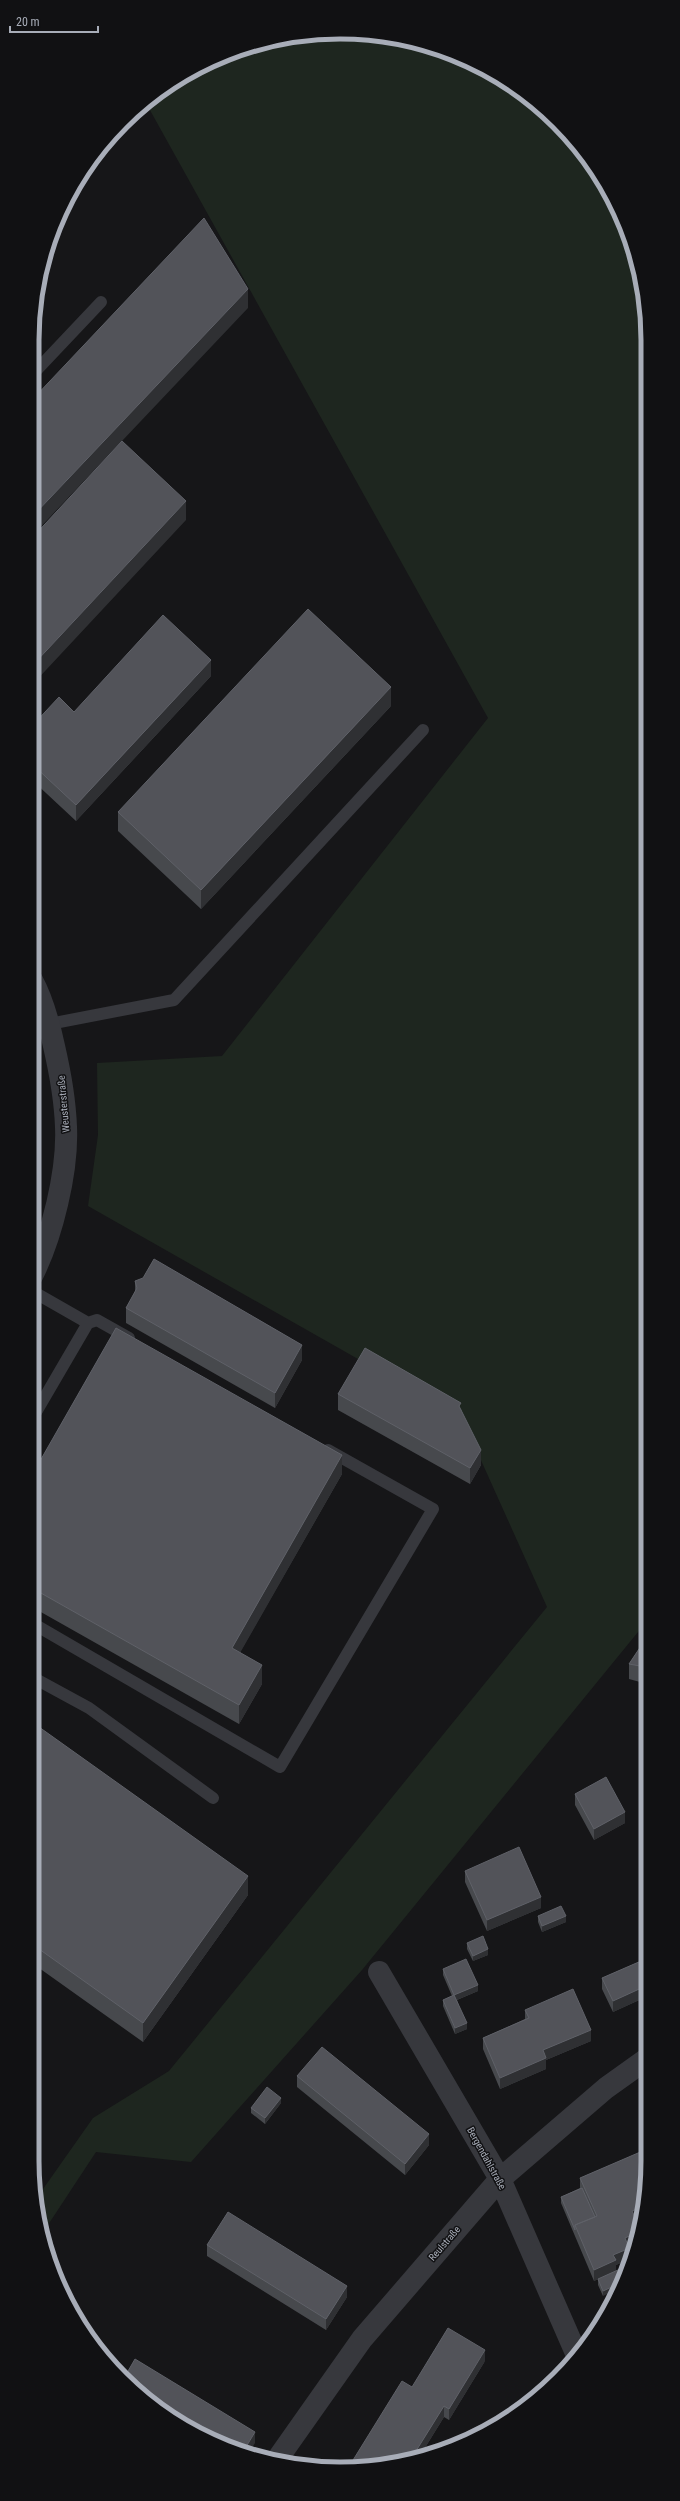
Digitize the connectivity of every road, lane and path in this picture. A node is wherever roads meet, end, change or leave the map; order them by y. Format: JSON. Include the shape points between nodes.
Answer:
{"nodes":[{"id":1,"x":101,"y":302,"type":"dead end"},
{"id":2,"x":39,"y":368,"type":"edge"},
{"id":3,"x":423,"y":730,"type":"dead end"},
{"id":4,"x":39,"y":991,"type":"edge"},
{"id":5,"x":49,"y":1024,"type":"junction"},
{"id":6,"x":39,"y":1263,"type":"edge"},
{"id":7,"x":39,"y":1295,"type":"edge"},
{"id":8,"x":88,"y":1323,"type":"junction"},
{"id":9,"x":138,"y":1343,"type":"edge"},
{"id":10,"x":39,"y":1407,"type":"edge"},
{"id":11,"x":316,"y":1444,"type":"edge"},
{"id":12,"x":39,"y":1627,"type":"edge"},
{"id":13,"x":39,"y":1681,"type":"edge"},
{"id":14,"x":213,"y":1798,"type":"dead end"},
{"id":15,"x":379,"y":1972,"type":"dead end"},
{"id":16,"x":641,"y":2063,"type":"edge"},
{"id":17,"x":500,"y":2179,"type":"junction"},
{"id":18,"x":574,"y":2349,"type":"edge"},
{"id":19,"x":280,"y":2456,"type":"edge"}],
"edges":[{"from":1,"to":2,"type":"lane"},
{"from":3,"to":5,"type":"lane","via":[[174,1000]]},
{"from":4,"to":5,"type":"street","name":"Weusterstraße"},
{"from":5,"to":6,"type":"street","name":"Weusterstraße","via":[[61,1074],[66,1128],[54,1217]]},
{"from":7,"to":8,"type":"lane"},
{"from":8,"to":9,"type":"lane","via":[[97,1320]]},
{"from":8,"to":10,"type":"lane"},
{"from":11,"to":12,"type":"lane","via":[[432,1509],[280,1767]]},
{"from":13,"to":14,"type":"lane","via":[[89,1708]]},
{"from":15,"to":17,"type":"street","name":"Bergendahlstraße"},
{"from":16,"to":17,"type":"street","name":"Reulstraße","via":[[606,2088]]},
{"from":17,"to":18,"type":"street","name":"Bergendahlstraße"},
{"from":17,"to":19,"type":"street","name":"Reulstraße","via":[[362,2339]]}]}
